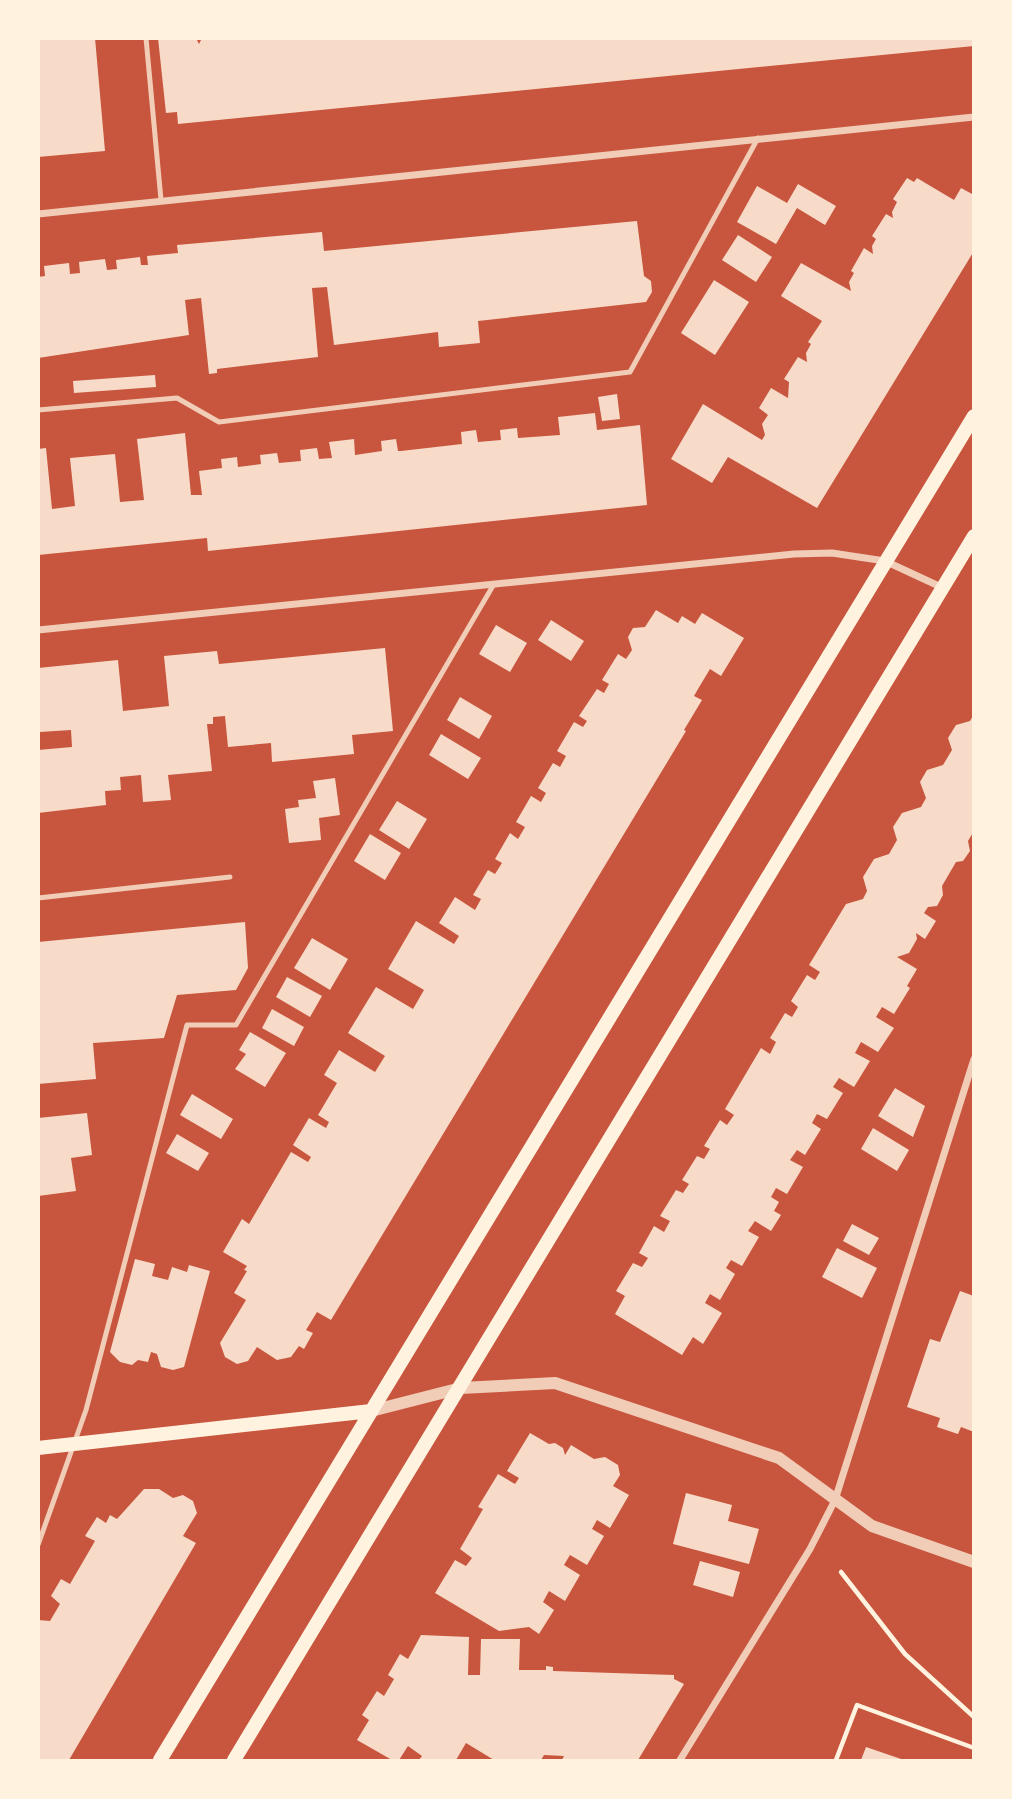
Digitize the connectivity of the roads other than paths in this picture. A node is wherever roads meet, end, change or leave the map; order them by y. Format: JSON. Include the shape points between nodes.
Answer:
{"nodes":[{"id":1,"x":146,"y":38,"type":"edge"},
{"id":2,"x":974,"y":117,"type":"edge"},
{"id":3,"x":758,"y":138,"type":"junction"},
{"id":4,"x":161,"y":200,"type":"junction"},
{"id":5,"x":38,"y":214,"type":"edge"},
{"id":6,"x":38,"y":410,"type":"edge"},
{"id":7,"x":974,"y":416,"type":"edge"},
{"id":8,"x":974,"y":536,"type":"edge"},
{"id":9,"x":884,"y":561,"type":"junction"},
{"id":10,"x":494,"y":584,"type":"junction"},
{"id":11,"x":941,"y":587,"type":"junction"},
{"id":12,"x":38,"y":630,"type":"edge"},
{"id":13,"x":230,"y":877,"type":"dead end"},
{"id":14,"x":38,"y":898,"type":"edge"},
{"id":15,"x":974,"y":1059,"type":"edge"},
{"id":16,"x":461,"y":1388,"type":"junction"},
{"id":17,"x":371,"y":1411,"type":"junction"},
{"id":18,"x":73,"y":1444,"type":"junction"},
{"id":19,"x":38,"y":1448,"type":"edge"},
{"id":20,"x":835,"y":1500,"type":"junction"},
{"id":21,"x":38,"y":1545,"type":"edge"},
{"id":22,"x":974,"y":1562,"type":"edge"},
{"id":23,"x":160,"y":1760,"type":"edge"},
{"id":24,"x":234,"y":1760,"type":"edge"},
{"id":25,"x":680,"y":1760,"type":"edge"}],
"edges":[{"from":1,"to":4,"type":"lane"},
{"from":2,"to":3,"type":"street"},
{"from":3,"to":4,"type":"street"},
{"from":3,"to":6,"type":"lane","via":[[630,372],[219,422],[177,398]]},
{"from":4,"to":5,"type":"street"},
{"from":7,"to":9,"type":"main road"},
{"from":8,"to":11,"type":"main road"},
{"from":9,"to":10,"type":"street","via":[[794,554]]},
{"from":9,"to":11,"type":"street"},
{"from":9,"to":17,"type":"main road"},
{"from":10,"to":12,"type":"street"},
{"from":10,"to":18,"type":"lane","via":[[236,1025],[187,1025],[86,1410]]},
{"from":11,"to":16,"type":"main road"},
{"from":13,"to":14,"type":"lane"},
{"from":15,"to":20,"type":"street"},
{"from":16,"to":17,"type":"street"},
{"from":16,"to":20,"type":"street","via":[[555,1383],[779,1458]]},
{"from":16,"to":24,"type":"main road"},
{"from":17,"to":18,"type":"main road"},
{"from":17,"to":23,"type":"main road"},
{"from":18,"to":19,"type":"main road"},
{"from":18,"to":21,"type":"lane"},
{"from":20,"to":22,"type":"street","via":[[872,1526]]},
{"from":20,"to":25,"type":"street","via":[[810,1549]]}]}
